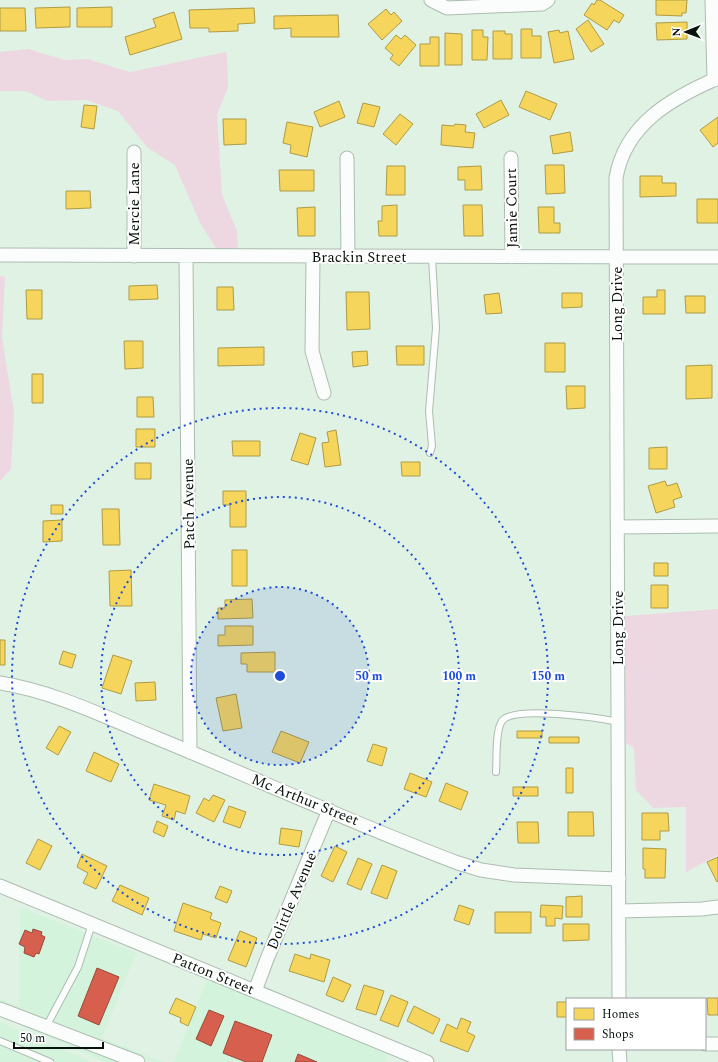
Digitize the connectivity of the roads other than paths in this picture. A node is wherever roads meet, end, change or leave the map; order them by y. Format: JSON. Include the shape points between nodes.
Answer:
{"nodes":[{"id":1,"x":431,"y":0,"type":"edge"},
{"id":2,"x":548,"y":0,"type":"edge"},
{"id":3,"x":712,"y":0,"type":"edge"},
{"id":4,"x":716,"y":79,"type":"edge"},
{"id":5,"x":134,"y":152,"type":"dead end"},
{"id":6,"x":347,"y":158,"type":"dead end"},
{"id":7,"x":511,"y":158,"type":"dead end"},
{"id":8,"x":0,"y":255,"type":"edge"},
{"id":9,"x":134,"y":256,"type":"junction"},
{"id":10,"x":186,"y":256,"type":"junction"},
{"id":11,"x":313,"y":257,"type":"junction"},
{"id":12,"x":348,"y":257,"type":"junction"},
{"id":13,"x":432,"y":257,"type":"junction"},
{"id":14,"x":512,"y":257,"type":"junction"},
{"id":15,"x":617,"y":257,"type":"junction"},
{"id":16,"x":718,"y":257,"type":"edge"},
{"id":17,"x":324,"y":393,"type":"dead end"},
{"id":18,"x":430,"y":453,"type":"dead end"},
{"id":19,"x":618,"y":526,"type":"junction"},
{"id":20,"x":718,"y":526,"type":"edge"},
{"id":21,"x":0,"y":683,"type":"edge"},
{"id":22,"x":619,"y":722,"type":"junction"},
{"id":23,"x":190,"y":752,"type":"junction"},
{"id":24,"x":496,"y":772,"type":"dead end"},
{"id":25,"x":329,"y":810,"type":"junction"},
{"id":26,"x":620,"y":879,"type":"junction"},
{"id":27,"x":0,"y":886,"type":"edge"},
{"id":28,"x":718,"y":907,"type":"edge"},
{"id":29,"x":619,"y":911,"type":"junction"},
{"id":30,"x":92,"y":924,"type":"junction"},
{"id":31,"x":255,"y":991,"type":"junction"},
{"id":32,"x":619,"y":998,"type":"edge"},
{"id":33,"x":0,"y":1009,"type":"edge"},
{"id":34,"x":46,"y":1027,"type":"junction"},
{"id":35,"x":0,"y":1041,"type":"edge"},
{"id":36,"x":706,"y":1044,"type":"edge"},
{"id":37,"x":718,"y":1044,"type":"edge"},
{"id":38,"x":620,"y":1050,"type":"edge"},
{"id":39,"x":50,"y":1062,"type":"edge"},
{"id":40,"x":138,"y":1062,"type":"edge"},
{"id":41,"x":426,"y":1062,"type":"edge"},
{"id":42,"x":620,"y":1062,"type":"edge"}],
"edges":[{"from":1,"to":2,"type":"street","via":[[447,8],[542,4]]},
{"from":3,"to":4,"type":"street"},
{"from":4,"to":15,"type":"street","name":"Long Drive","via":[[695,87],[673,101],[649,119],[628,142],[621,156],[616,178]]},
{"from":5,"to":9,"type":"street","name":"Mercie Lane"},
{"from":6,"to":12,"type":"street"},
{"from":7,"to":14,"type":"street","name":"Jamie Court"},
{"from":8,"to":9,"type":"street","name":"Brackin Street"},
{"from":9,"to":10,"type":"street","name":"Brackin Street"},
{"from":10,"to":11,"type":"street","name":"Brackin Street"},
{"from":10,"to":23,"type":"street","name":"Patch Avenue"},
{"from":11,"to":12,"type":"street","name":"Brackin Street"},
{"from":11,"to":17,"type":"street","via":[[312,351]]},
{"from":12,"to":13,"type":"street","name":"Brackin Street"},
{"from":13,"to":14,"type":"street","name":"Brackin Street"},
{"from":13,"to":18,"type":"lane","via":[[436,328],[430,411]]},
{"from":14,"to":15,"type":"street","name":"Brackin Street"},
{"from":15,"to":16,"type":"street","name":"Brackin Street"},
{"from":15,"to":19,"type":"street","name":"Long Drive"},
{"from":19,"to":20,"type":"street"},
{"from":19,"to":22,"type":"street","name":"Long Drive"},
{"from":21,"to":23,"type":"street","name":"Mc Arthur Street","via":[[26,687],[92,710]]},
{"from":22,"to":24,"type":"lane","via":[[593,716],[563,714],[529,713],[507,716],[502,722],[498,740]]},
{"from":22,"to":26,"type":"street","name":"Long Drive"},
{"from":23,"to":25,"type":"street","name":"Mc Arthur Street"},
{"from":25,"to":26,"type":"street","name":"Mc Arthur Street","via":[[434,854],[480,870],[514,875]]},
{"from":25,"to":31,"type":"street","name":"Dolittle Avenue"},
{"from":26,"to":29,"type":"street","name":"Long Drive"},
{"from":27,"to":30,"type":"street","name":"Patton Street"},
{"from":28,"to":29,"type":"street"},
{"from":29,"to":32,"type":"street","name":"Long Drive"},
{"from":30,"to":31,"type":"street","name":"Patton Street"},
{"from":30,"to":34,"type":"lane","via":[[78,967]]},
{"from":31,"to":41,"type":"street","name":"Patton Street"},
{"from":33,"to":34,"type":"street"},
{"from":34,"to":40,"type":"street"},
{"from":35,"to":39,"type":"lane"},
{"from":36,"to":37,"type":"street"},
{"from":38,"to":42,"type":"street"}]}
